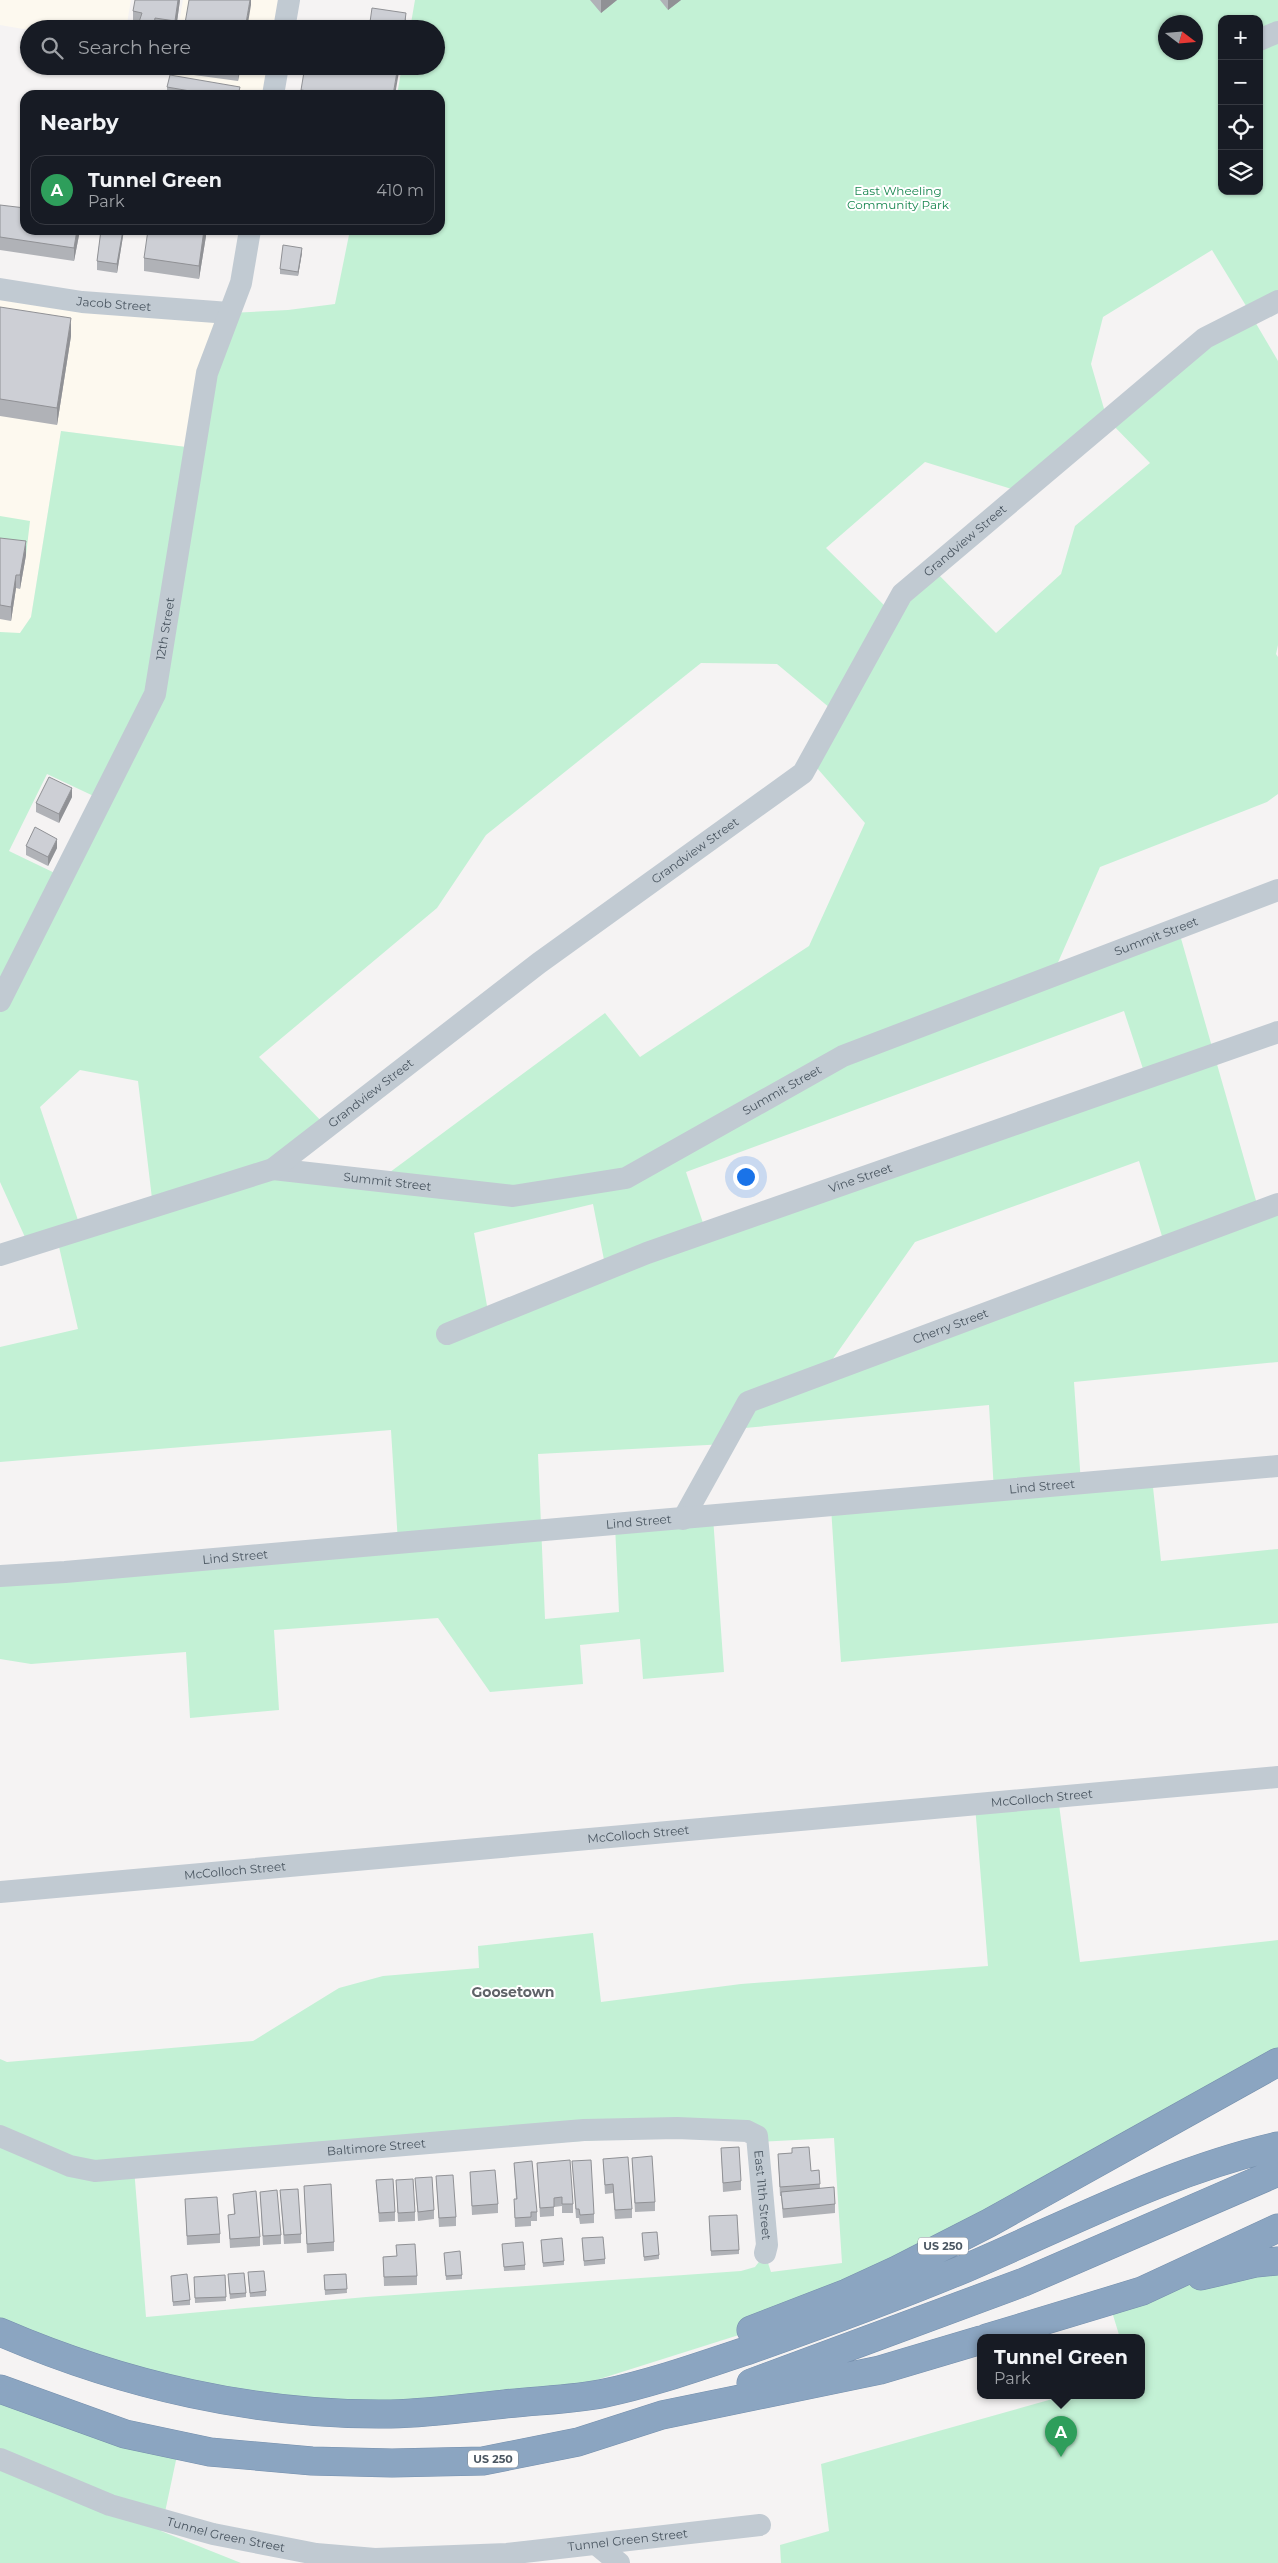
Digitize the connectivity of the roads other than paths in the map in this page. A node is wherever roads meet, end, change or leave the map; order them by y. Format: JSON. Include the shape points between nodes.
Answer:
{"nodes":[{"id":1,"x":289,"y":0,"type":"edge"},
{"id":2,"x":286,"y":20,"type":"edge"},
{"id":3,"x":1278,"y":32,"type":"edge"},
{"id":4,"x":1263,"y":38,"type":"edge"},
{"id":5,"x":276,"y":75,"type":"edge"},
{"id":6,"x":274,"y":90,"type":"edge"},
{"id":7,"x":249,"y":235,"type":"edge"},
{"id":8,"x":0,"y":288,"type":"edge"},
{"id":9,"x":1278,"y":301,"type":"edge"},
{"id":10,"x":229,"y":313,"type":"junction"},
{"id":11,"x":1278,"y":890,"type":"edge"},
{"id":12,"x":0,"y":1001,"type":"edge"},
{"id":13,"x":1278,"y":1032,"type":"edge"},
{"id":14,"x":273,"y":1168,"type":"junction"},
{"id":15,"x":1278,"y":1204,"type":"edge"},
{"id":16,"x":0,"y":1256,"type":"edge"},
{"id":17,"x":447,"y":1334,"type":"dead end"},
{"id":18,"x":1278,"y":1466,"type":"edge"},
{"id":19,"x":683,"y":1519,"type":"junction"},
{"id":20,"x":0,"y":1576,"type":"edge"},
{"id":21,"x":1278,"y":1777,"type":"edge"},
{"id":22,"x":0,"y":1892,"type":"edge"},
{"id":23,"x":1278,"y":2062,"type":"edge"},
{"id":24,"x":0,"y":2136,"type":"edge"},
{"id":25,"x":757,"y":2136,"type":"joint"},
{"id":26,"x":1278,"y":2146,"type":"edge"},
{"id":27,"x":1278,"y":2172,"type":"edge"},
{"id":28,"x":1278,"y":2228,"type":"edge"},
{"id":29,"x":765,"y":2254,"type":"dead end"},
{"id":30,"x":1278,"y":2261,"type":"edge"},
{"id":31,"x":1142,"y":2291,"type":"junction"},
{"id":32,"x":0,"y":2332,"type":"edge"},
{"id":33,"x":1000,"y":2334,"type":"edge"},
{"id":34,"x":977,"y":2341,"type":"edge"},
{"id":35,"x":0,"y":2389,"type":"edge"},
{"id":36,"x":486,"y":2406,"type":"junction"},
{"id":37,"x":662,"y":2415,"type":"junction"},
{"id":38,"x":0,"y":2459,"type":"edge"},
{"id":39,"x":760,"y":2525,"type":"dead end"},
{"id":40,"x":596,"y":2544,"type":"junction"},
{"id":41,"x":619,"y":2563,"type":"edge"}],
"edges":[{"from":1,"to":2,"type":"street"},
{"from":3,"to":4,"type":"street"},
{"from":5,"to":6,"type":"street"},
{"from":7,"to":10,"type":"street","name":"12th Street","via":[[242,283]]},
{"from":8,"to":10,"type":"street","name":"Jacob Street","via":[[82,302]]},
{"from":9,"to":14,"type":"street","name":"Grandview Street","via":[[1205,338],[902,594],[803,773],[539,963]]},
{"from":10,"to":12,"type":"street","name":"12th Street","via":[[206,373],[155,694]]},
{"from":11,"to":14,"type":"street","name":"Summit Street","via":[[843,1056],[626,1178],[513,1196]]},
{"from":13,"to":17,"type":"street","name":"Vine Street","via":[[648,1253]]},
{"from":14,"to":16,"type":"street","name":"Grandview Street"},
{"from":15,"to":19,"type":"street","name":"Cherry Street","via":[[748,1402]]},
{"from":18,"to":19,"type":"street","name":"Lind Street"},
{"from":19,"to":20,"type":"street","name":"Lind Street"},
{"from":21,"to":22,"type":"street","name":"McColloch Street"},
{"from":23,"to":36,"type":"highway","number":"US 250","via":[[989,2223],[847,2293],[703,2348],[587,2383]]},
{"from":24,"to":25,"type":"street","name":"Baltimore Street","via":[[70,2166],[95,2171],[584,2130],[677,2128],[747,2131]]},
{"from":25,"to":29,"type":"street","name":"East 11th Street","via":[[767,2245]]},
{"from":26,"to":36,"type":"highway","via":[[1150,2186],[964,2268],[800,2332],[691,2370],[604,2394]]},
{"from":27,"to":37,"type":"highway","via":[[1024,2282]]},
{"from":28,"to":31,"type":"highway"},
{"from":30,"to":31,"type":"highway","via":[[1256,2263]]},
{"from":31,"to":33,"type":"highway"},
{"from":32,"to":36,"type":"highway","number":"US 250","via":[[50,2354],[135,2381],[229,2402],[392,2414]]},
{"from":34,"to":37,"type":"highway","number":"US 250","via":[[880,2370]]},
{"from":35,"to":37,"type":"highway","number":"US 250","via":[[125,2434],[210,2452],[312,2461],[483,2461],[578,2442]]},
{"from":38,"to":40,"type":"street","name":"Tunnel Green Street","via":[[110,2505],[212,2534],[316,2554],[375,2559],[442,2557]]},
{"from":39,"to":40,"type":"street","name":"Tunnel Green Street"},
{"from":40,"to":41,"type":"street"}]}
